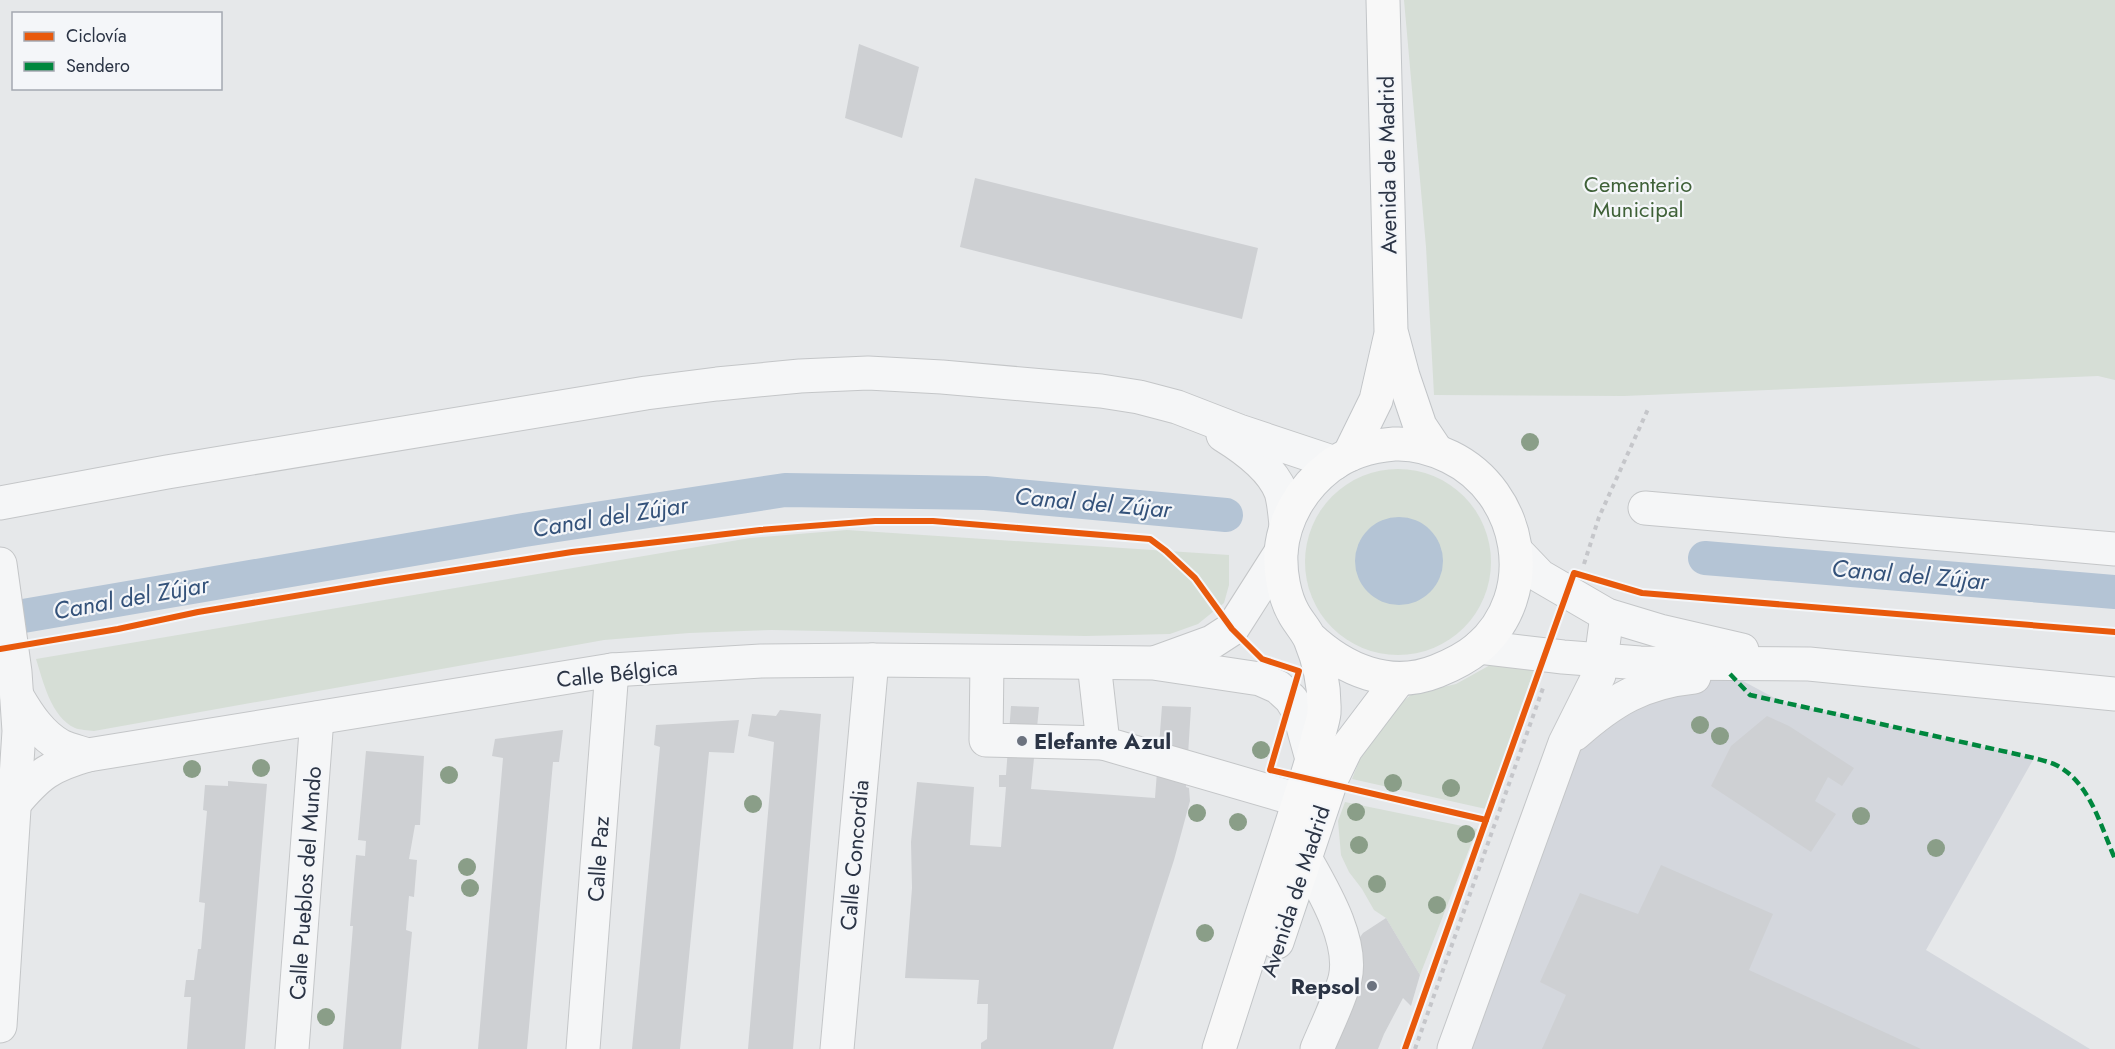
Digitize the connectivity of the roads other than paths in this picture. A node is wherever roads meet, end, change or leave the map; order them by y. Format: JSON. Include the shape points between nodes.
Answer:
{"nodes":[{"id":1,"x":1383,"y":0,"type":"edge"},
{"id":2,"x":1391,"y":331,"type":"junction"},
{"id":3,"x":1178,"y":407,"type":"junction"},
{"id":4,"x":1436,"y":450,"type":"junction"},
{"id":5,"x":1342,"y":459,"type":"junction"},
{"id":6,"x":0,"y":503,"type":"edge"},
{"id":7,"x":1645,"y":508,"type":"dead end"},
{"id":8,"x":1284,"y":539,"type":"junction"},
{"id":9,"x":2115,"y":549,"type":"edge"},
{"id":10,"x":1517,"y":552,"type":"junction"},
{"id":11,"x":1,"y":572,"type":"edge"},
{"id":12,"x":1607,"y":615,"type":"junction"},
{"id":13,"x":1309,"y":637,"type":"junction"},
{"id":14,"x":1479,"y":647,"type":"junction"},
{"id":15,"x":1558,"y":657,"type":"junction"},
{"id":16,"x":872,"y":660,"type":"junction"},
{"id":17,"x":1602,"y":660,"type":"junction"},
{"id":18,"x":987,"y":662,"type":"junction"},
{"id":19,"x":1094,"y":663,"type":"junction"},
{"id":20,"x":1153,"y":663,"type":"junction"},
{"id":21,"x":1809,"y":664,"type":"junction"},
{"id":22,"x":612,"y":670,"type":"junction"},
{"id":23,"x":1399,"y":679,"type":"junction"},
{"id":24,"x":16,"y":684,"type":"junction"},
{"id":25,"x":2115,"y":694,"type":"edge"},
{"id":26,"x":317,"y":717,"type":"junction"},
{"id":27,"x":1103,"y":743,"type":"junction"},
{"id":28,"x":1565,"y":743,"type":"junction"},
{"id":29,"x":88,"y":755,"type":"junction"},
{"id":30,"x":1312,"y":759,"type":"junction"},
{"id":31,"x":1299,"y":800,"type":"junction"},
{"id":32,"x":14,"y":804,"type":"junction"},
{"id":33,"x":1305,"y":858,"type":"junction"},
{"id":34,"x":0,"y":1026,"type":"edge"},
{"id":35,"x":292,"y":1049,"type":"edge"},
{"id":36,"x":583,"y":1049,"type":"edge"},
{"id":37,"x":837,"y":1049,"type":"edge"},
{"id":38,"x":1219,"y":1049,"type":"edge"},
{"id":39,"x":1242,"y":1049,"type":"edge"},
{"id":40,"x":1317,"y":1049,"type":"edge"},
{"id":41,"x":1454,"y":1049,"type":"edge"}],
"edges":[{"from":1,"to":2,"type":"main road","name":"Avenida de Madrid"},
{"from":2,"to":4,"type":"main road","via":[[1420,426]]},
{"from":2,"to":5,"type":"main road","via":[[1376,400]]},
{"from":3,"to":5,"type":"street","via":[[1239,431]]},
{"from":3,"to":6,"type":"street","via":[[1101,391],[1028,384],[868,373],[800,375],[646,393]]},
{"from":3,"to":8,"type":"street","via":[[1227,437],[1269,473],[1281,492]]},
{"from":4,"to":5,"type":"main road","via":[[1407,444],[1377,445]]},
{"from":4,"to":10,"type":"main road","via":[[1467,465],[1492,489],[1509,519]]},
{"from":5,"to":8,"type":"main road","via":[[1305,490],[1294,507]]},
{"from":7,"to":9,"type":"street"},
{"from":8,"to":13,"type":"main road","via":[[1283,583],[1292,612]]},
{"from":8,"to":20,"type":"street","via":[[1232,629],[1212,642]]},
{"from":10,"to":12,"type":"street","via":[[1539,576]]},
{"from":10,"to":14,"type":"main road","via":[[1509,604]]},
{"from":11,"to":24,"type":"street"},
{"from":12,"to":17,"type":"street"},
{"from":12,"to":21,"type":"street","via":[[1660,632]]},
{"from":13,"to":23,"type":"main road","via":[[1350,668]]},
{"from":13,"to":30,"type":"main road","name":"Avenida de Madrid","via":[[1323,678],[1324,715]]},
{"from":14,"to":15,"type":"street"},
{"from":14,"to":23,"type":"main road","via":[[1455,664],[1428,675]]},
{"from":15,"to":17,"type":"street"},
{"from":15,"to":28,"type":"street","via":[[1569,669]]},
{"from":16,"to":18,"type":"street","name":"Calle Bélgica"},
{"from":16,"to":22,"type":"street","name":"Calle Bélgica","via":[[761,661]]},
{"from":16,"to":37,"type":"street","name":"Calle Concordia"},
{"from":17,"to":21,"type":"street"},
{"from":17,"to":28,"type":"street","via":[[1599,675]]},
{"from":18,"to":19,"type":"street","name":"Calle Bélgica"},
{"from":18,"to":27,"type":"street","via":[[986,740]]},
{"from":19,"to":20,"type":"street","name":"Calle Bélgica"},
{"from":19,"to":27,"type":"street"},
{"from":20,"to":30,"type":"street","via":[[1260,679],[1278,687],[1299,712]]},
{"from":21,"to":25,"type":"street"},
{"from":21,"to":28,"type":"street","via":[[1672,679],[1637,690],[1602,710]]},
{"from":22,"to":26,"type":"street","name":"Calle Bélgica"},
{"from":22,"to":36,"type":"street","name":"Calle Paz"},
{"from":23,"to":33,"type":"main road","name":"Avenida de Madrid","via":[[1346,749]]},
{"from":24,"to":29,"type":"street","name":"Calle Bélgica","via":[[31,718],[44,733],[61,746]]},
{"from":24,"to":32,"type":"street","via":[[19,731]]},
{"from":26,"to":29,"type":"street","name":"Calle Bélgica"},
{"from":26,"to":35,"type":"street","name":"Calle Pueblos del Mundo"},
{"from":27,"to":31,"type":"street"},
{"from":28,"to":41,"type":"street"},
{"from":29,"to":32,"type":"street","name":"Calle Bélgica","via":[[50,768],[33,780]]},
{"from":30,"to":31,"type":"main road","name":"Avenida de Madrid"},
{"from":31,"to":38,"type":"main road","name":"Avenida de Madrid"},
{"from":32,"to":34,"type":"street"},
{"from":33,"to":39,"type":"main road","name":"Avenida de Madrid"},
{"from":33,"to":40,"type":"street","via":[[1327,896],[1346,957],[1345,979]]}]}
